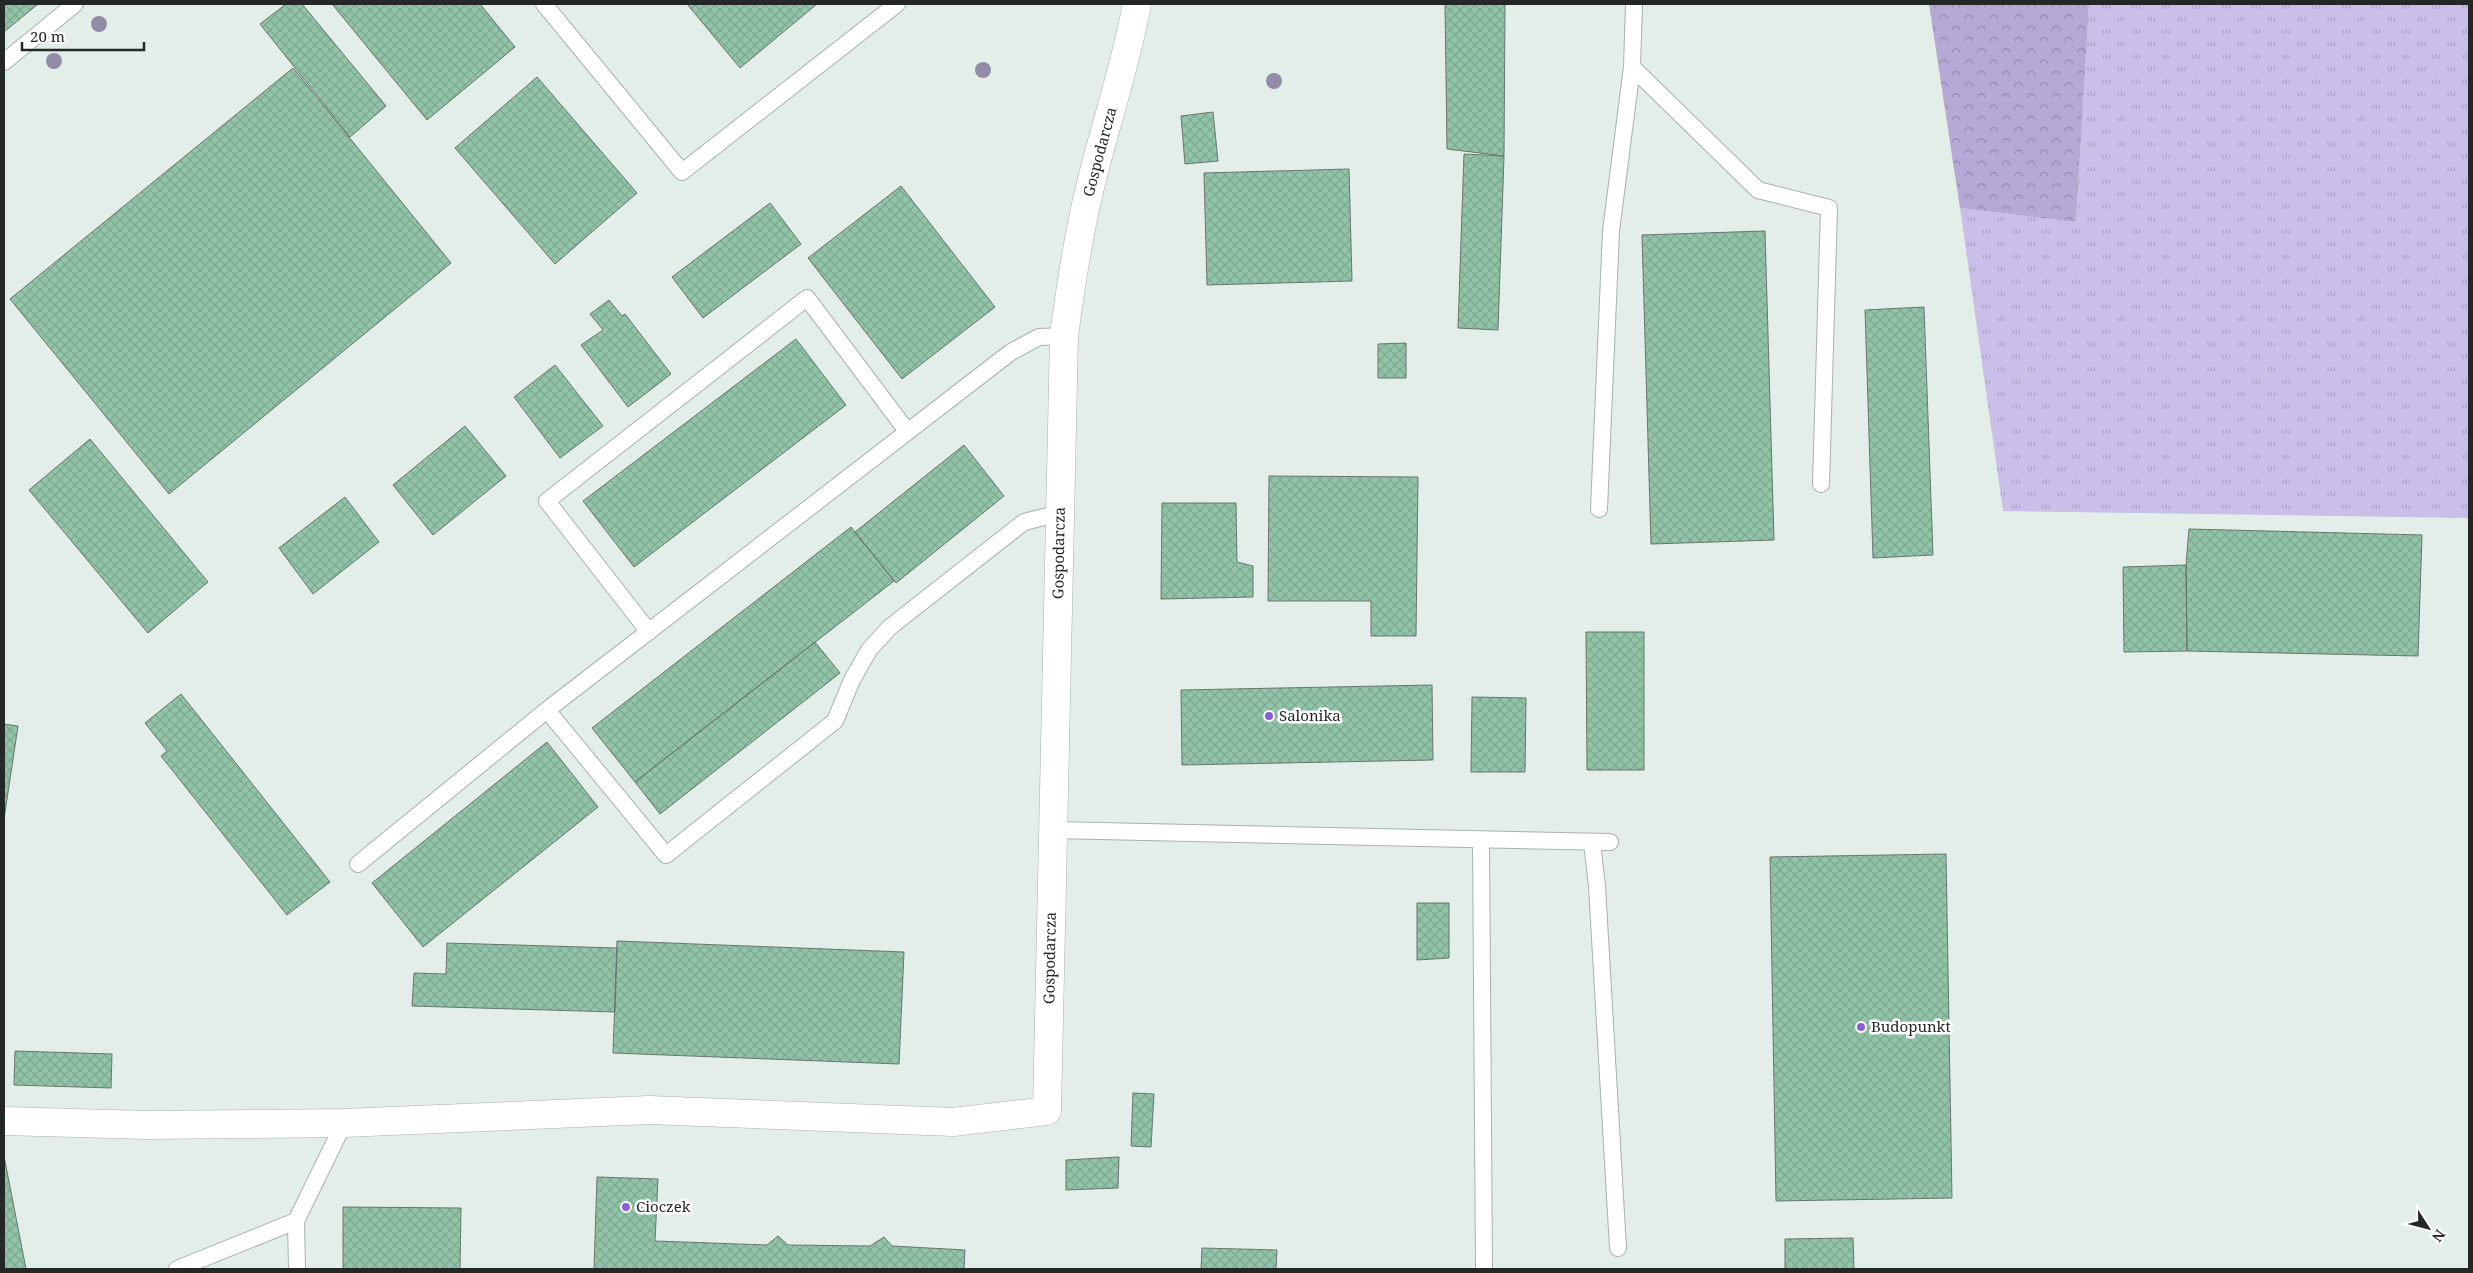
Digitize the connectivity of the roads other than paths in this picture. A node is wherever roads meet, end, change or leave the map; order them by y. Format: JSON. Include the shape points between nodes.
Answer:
{"nodes":[{"id":1,"x":74,"y":4,"type":"edge"},
{"id":2,"x":544,"y":4,"type":"edge"},
{"id":3,"x":897,"y":4,"type":"edge"},
{"id":4,"x":1138,"y":4,"type":"edge"},
{"id":5,"x":1634,"y":4,"type":"edge"},
{"id":6,"x":4,"y":62,"type":"edge"},
{"id":7,"x":1632,"y":67,"type":"junction"},
{"id":8,"x":1064,"y":336,"type":"junction"},
{"id":9,"x":908,"y":431,"type":"junction"},
{"id":10,"x":1821,"y":484,"type":"dead end"},
{"id":11,"x":1599,"y":509,"type":"dead end"},
{"id":12,"x":1060,"y":513,"type":"junction"},
{"id":13,"x":649,"y":632,"type":"junction"},
{"id":14,"x":548,"y":710,"type":"junction"},
{"id":15,"x":1053,"y":830,"type":"junction"},
{"id":16,"x":1481,"y":840,"type":"junction"},
{"id":17,"x":1592,"y":842,"type":"junction"},
{"id":18,"x":1610,"y":842,"type":"dead end"},
{"id":19,"x":358,"y":864,"type":"dead end"},
{"id":20,"x":4,"y":1121,"type":"edge"},
{"id":21,"x":344,"y":1123,"type":"junction"},
{"id":22,"x":296,"y":1221,"type":"junction"},
{"id":23,"x":1618,"y":1248,"type":"dead end"},
{"id":24,"x":177,"y":1269,"type":"edge"},
{"id":25,"x":296,"y":1269,"type":"edge"},
{"id":26,"x":1484,"y":1269,"type":"edge"}],
"edges":[{"from":1,"to":6,"type":"lane"},
{"from":2,"to":3,"type":"lane","via":[[682,172]]},
{"from":4,"to":8,"type":"street","name":"Gospodarcza","via":[[1088,199]]},
{"from":5,"to":7,"type":"lane"},
{"from":7,"to":10,"type":"lane","via":[[1758,190],[1829,208]]},
{"from":7,"to":11,"type":"lane","via":[[1611,231]]},
{"from":8,"to":9,"type":"lane","via":[[1040,337],[1011,352]]},
{"from":8,"to":12,"type":"street","name":"Gospodarcza"},
{"from":9,"to":13,"type":"lane"},
{"from":9,"to":13,"type":"lane","via":[[807,298],[547,501]]},
{"from":12,"to":14,"type":"lane","via":[[1024,522],[890,626],[869,650],[835,721],[666,855]]},
{"from":12,"to":15,"type":"street","name":"Gospodarcza"},
{"from":13,"to":14,"type":"lane"},
{"from":14,"to":19,"type":"lane"},
{"from":15,"to":16,"type":"lane"},
{"from":15,"to":21,"type":"street","name":"Gospodarcza","via":[[1047,1111],[953,1122],[649,1110]]},
{"from":16,"to":17,"type":"lane"},
{"from":16,"to":26,"type":"lane"},
{"from":17,"to":18,"type":"lane"},
{"from":17,"to":23,"type":"lane"},
{"from":20,"to":21,"type":"street"},
{"from":21,"to":22,"type":"lane"},
{"from":22,"to":24,"type":"lane"},
{"from":22,"to":25,"type":"lane"}]}
